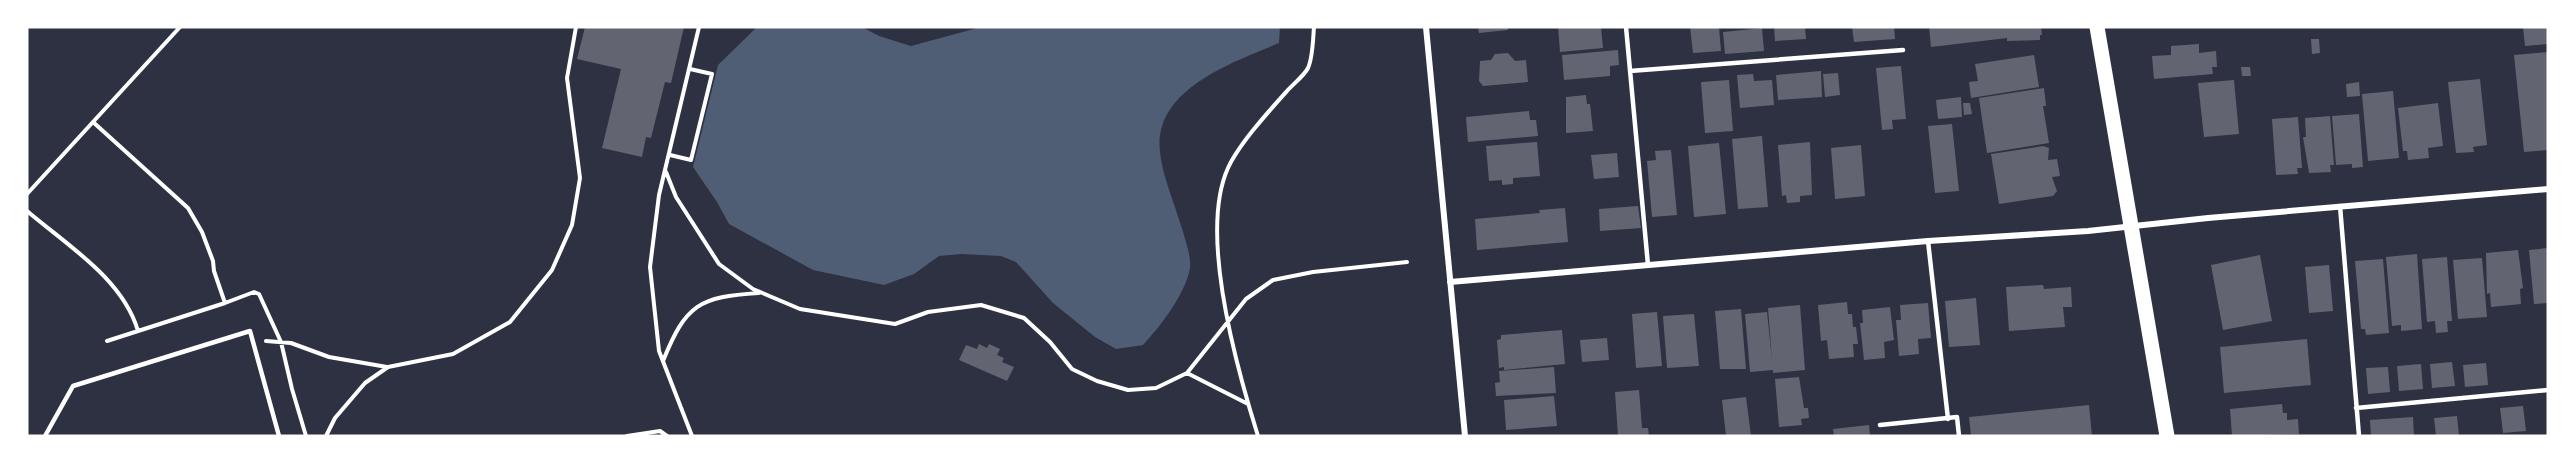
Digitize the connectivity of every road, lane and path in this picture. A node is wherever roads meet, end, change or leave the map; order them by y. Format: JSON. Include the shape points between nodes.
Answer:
{"nodes":[{"id":1,"x":180,"y":27,"type":"edge"},
{"id":2,"x":576,"y":27,"type":"edge"},
{"id":3,"x":699,"y":27,"type":"edge"},
{"id":4,"x":1314,"y":27,"type":"edge"},
{"id":5,"x":1426,"y":27,"type":"edge"},
{"id":6,"x":1626,"y":27,"type":"edge"},
{"id":7,"x":2097,"y":27,"type":"edge"},
{"id":8,"x":1903,"y":50,"type":"dead end"},
{"id":9,"x":690,"y":69,"type":"junction"},
{"id":10,"x":1630,"y":71,"type":"junction"},
{"id":11,"x":93,"y":122,"type":"junction"},
{"id":12,"x":670,"y":155,"type":"junction"},
{"id":13,"x":666,"y":172,"type":"junction"},
{"id":14,"x":2548,"y":189,"type":"edge"},
{"id":15,"x":27,"y":194,"type":"edge"},
{"id":16,"x":2340,"y":206,"type":"junction"},
{"id":17,"x":27,"y":211,"type":"edge"},
{"id":18,"x":2131,"y":227,"type":"junction"},
{"id":19,"x":1928,"y":241,"type":"junction"},
{"id":20,"x":1407,"y":262,"type":"dead end"},
{"id":21,"x":1648,"y":265,"type":"junction"},
{"id":22,"x":1450,"y":282,"type":"junction"},
{"id":23,"x":762,"y":293,"type":"junction"},
{"id":24,"x":225,"y":303,"type":"junction"},
{"id":25,"x":1227,"y":322,"type":"junction"},
{"id":26,"x":138,"y":331,"type":"junction"},
{"id":27,"x":252,"y":340,"type":"junction"},
{"id":28,"x":107,"y":341,"type":"dead end"},
{"id":29,"x":281,"y":342,"type":"junction"},
{"id":30,"x":663,"y":362,"type":"junction"},
{"id":31,"x":388,"y":367,"type":"junction"},
{"id":32,"x":1187,"y":373,"type":"junction"},
{"id":33,"x":2548,"y":390,"type":"edge"},
{"id":34,"x":1248,"y":404,"type":"junction"},
{"id":35,"x":2356,"y":408,"type":"junction"},
{"id":36,"x":1948,"y":419,"type":"junction"},
{"id":37,"x":1880,"y":425,"type":"dead end"},
{"id":38,"x":45,"y":436,"type":"edge"},
{"id":39,"x":279,"y":436,"type":"edge"},
{"id":40,"x":306,"y":436,"type":"edge"},
{"id":41,"x":326,"y":436,"type":"edge"},
{"id":42,"x":627,"y":436,"type":"edge"},
{"id":43,"x":667,"y":436,"type":"edge"},
{"id":44,"x":692,"y":436,"type":"edge"},
{"id":45,"x":1258,"y":436,"type":"edge"},
{"id":46,"x":1465,"y":436,"type":"edge"},
{"id":47,"x":1959,"y":436,"type":"edge"},
{"id":48,"x":2167,"y":436,"type":"edge"},
{"id":49,"x":2359,"y":436,"type":"edge"}],
"edges":[{"from":1,"to":11,"type":"path"},
{"from":2,"to":31,"type":"path","via":[[567,78],[580,178],[572,225],[552,270],[510,322],[453,354]]},
{"from":3,"to":9,"type":"path"},
{"from":4,"to":25,"type":"path","via":[[1308,68],[1264,116],[1228,167],[1219,201],[1219,254]]},
{"from":5,"to":22,"type":"street"},
{"from":6,"to":10,"type":"lane"},
{"from":7,"to":18,"type":"main road"},
{"from":8,"to":10,"type":"lane"},
{"from":9,"to":12,"type":"path"},
{"from":9,"to":12,"type":"path","via":[[712,74],[691,160]]},
{"from":10,"to":21,"type":"lane"},
{"from":11,"to":15,"type":"path"},
{"from":11,"to":24,"type":"path","via":[[188,208],[209,251]]},
{"from":12,"to":13,"type":"path"},
{"from":13,"to":23,"type":"path","via":[[676,197],[719,264]]},
{"from":13,"to":30,"type":"path","via":[[659,195],[650,267]]},
{"from":14,"to":16,"type":"street"},
{"from":16,"to":18,"type":"street"},
{"from":16,"to":35,"type":"lane"},
{"from":17,"to":26,"type":"path","via":[[113,284],[132,312]]},
{"from":18,"to":19,"type":"street"},
{"from":18,"to":48,"type":"main road"},
{"from":19,"to":21,"type":"street"},
{"from":19,"to":36,"type":"lane"},
{"from":20,"to":25,"type":"path","via":[[1273,280],[1246,299]]},
{"from":21,"to":22,"type":"street"},
{"from":22,"to":46,"type":"street"},
{"from":23,"to":30,"type":"path","via":[[725,296],[698,305],[675,332]]},
{"from":23,"to":32,"type":"path","via":[[800,309],[895,324],[928,312],[981,304],[1024,318],[1072,369],[1097,381],[1128,390],[1147,389]]},
{"from":24,"to":26,"type":"path"},
{"from":24,"to":29,"type":"path","via":[[254,292],[260,294]]},
{"from":25,"to":32,"type":"path"},
{"from":25,"to":34,"type":"path"},
{"from":26,"to":28,"type":"path"},
{"from":27,"to":29,"type":"path"},
{"from":27,"to":38,"type":"lane","via":[[250,331],[73,386]]},
{"from":27,"to":39,"type":"lane"},
{"from":29,"to":31,"type":"path","via":[[328,357]]},
{"from":29,"to":40,"type":"path"},
{"from":30,"to":44,"type":"path"},
{"from":31,"to":41,"type":"path","via":[[365,383],[335,418]]},
{"from":32,"to":34,"type":"path"},
{"from":33,"to":35,"type":"lane"},
{"from":34,"to":45,"type":"path"},
{"from":35,"to":49,"type":"lane"},
{"from":36,"to":37,"type":"lane"},
{"from":36,"to":47,"type":"lane","via":[[1957,417]]},
{"from":42,"to":43,"type":"path","via":[[660,431]]}]}
